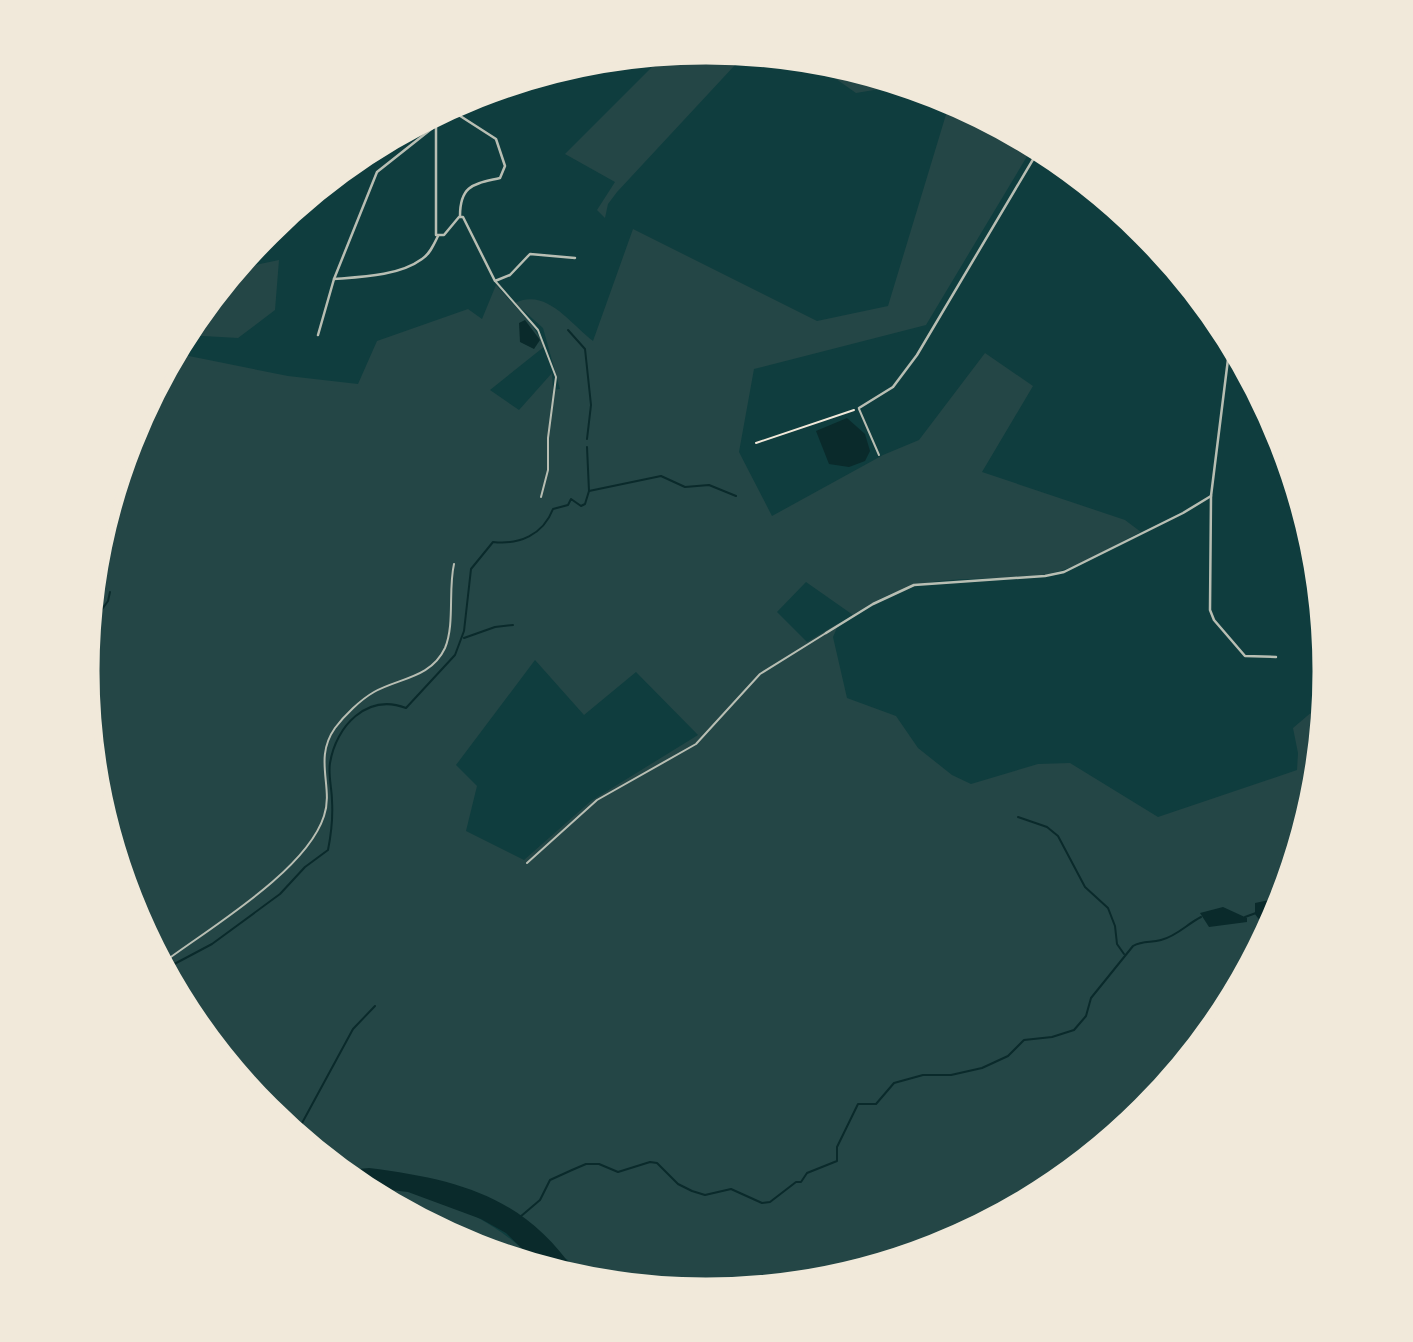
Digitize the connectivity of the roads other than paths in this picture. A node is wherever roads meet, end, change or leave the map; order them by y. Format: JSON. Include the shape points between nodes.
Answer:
{"nodes":[{"id":1,"x":456,"y":113,"type":"edge"},
{"id":2,"x":441,"y":121,"type":"edge"},
{"id":3,"x":436,"y":124,"type":"junction"},
{"id":4,"x":1035,"y":156,"type":"edge"},
{"id":5,"x":460,"y":216,"type":"junction"},
{"id":6,"x":439,"y":236,"type":"junction"},
{"id":7,"x":575,"y":258,"type":"dead end"},
{"id":8,"x":334,"y":279,"type":"junction"},
{"id":9,"x":495,"y":281,"type":"junction"},
{"id":10,"x":318,"y":335,"type":"dead end"},
{"id":11,"x":1229,"y":353,"type":"edge"},
{"id":12,"x":859,"y":408,"type":"joint"},
{"id":13,"x":879,"y":455,"type":"dead end"},
{"id":14,"x":1210,"y":496,"type":"junction"},
{"id":15,"x":541,"y":497,"type":"dead end"},
{"id":16,"x":454,"y":564,"type":"dead end"},
{"id":17,"x":825,"y":633,"type":"joint"},
{"id":18,"x":1276,"y":657,"type":"dead end"},
{"id":19,"x":527,"y":863,"type":"dead end"},
{"id":20,"x":168,"y":959,"type":"edge"}],
"edges":[{"from":1,"to":5,"type":"street","via":[[496,139],[505,166],[500,178],[469,188]]},
{"from":2,"to":3,"type":"street"},
{"from":3,"to":6,"type":"street","via":[[435,232]]},
{"from":3,"to":8,"type":"street","via":[[377,172]]},
{"from":4,"to":12,"type":"street","via":[[916,355],[893,387]]},
{"from":5,"to":6,"type":"street"},
{"from":5,"to":9,"type":"street","via":[[468,223]]},
{"from":6,"to":8,"type":"street","via":[[427,255],[415,263],[383,273]]},
{"from":7,"to":9,"type":"street","via":[[530,254],[515,271]]},
{"from":8,"to":10,"type":"street"},
{"from":9,"to":15,"type":"lane","via":[[533,322],[554,367],[556,390]]},
{"from":11,"to":14,"type":"street"},
{"from":12,"to":13,"type":"lane"},
{"from":14,"to":17,"type":"street","via":[[1064,572],[914,585]]},
{"from":14,"to":18,"type":"street","via":[[1212,616],[1245,656]]},
{"from":16,"to":20,"type":"lane","via":[[446,645],[438,659],[418,676],[368,696],[329,739],[323,766],[326,809],[313,839],[250,900]]},
{"from":17,"to":19,"type":"lane","via":[[760,674],[696,744],[597,800]]}]}
